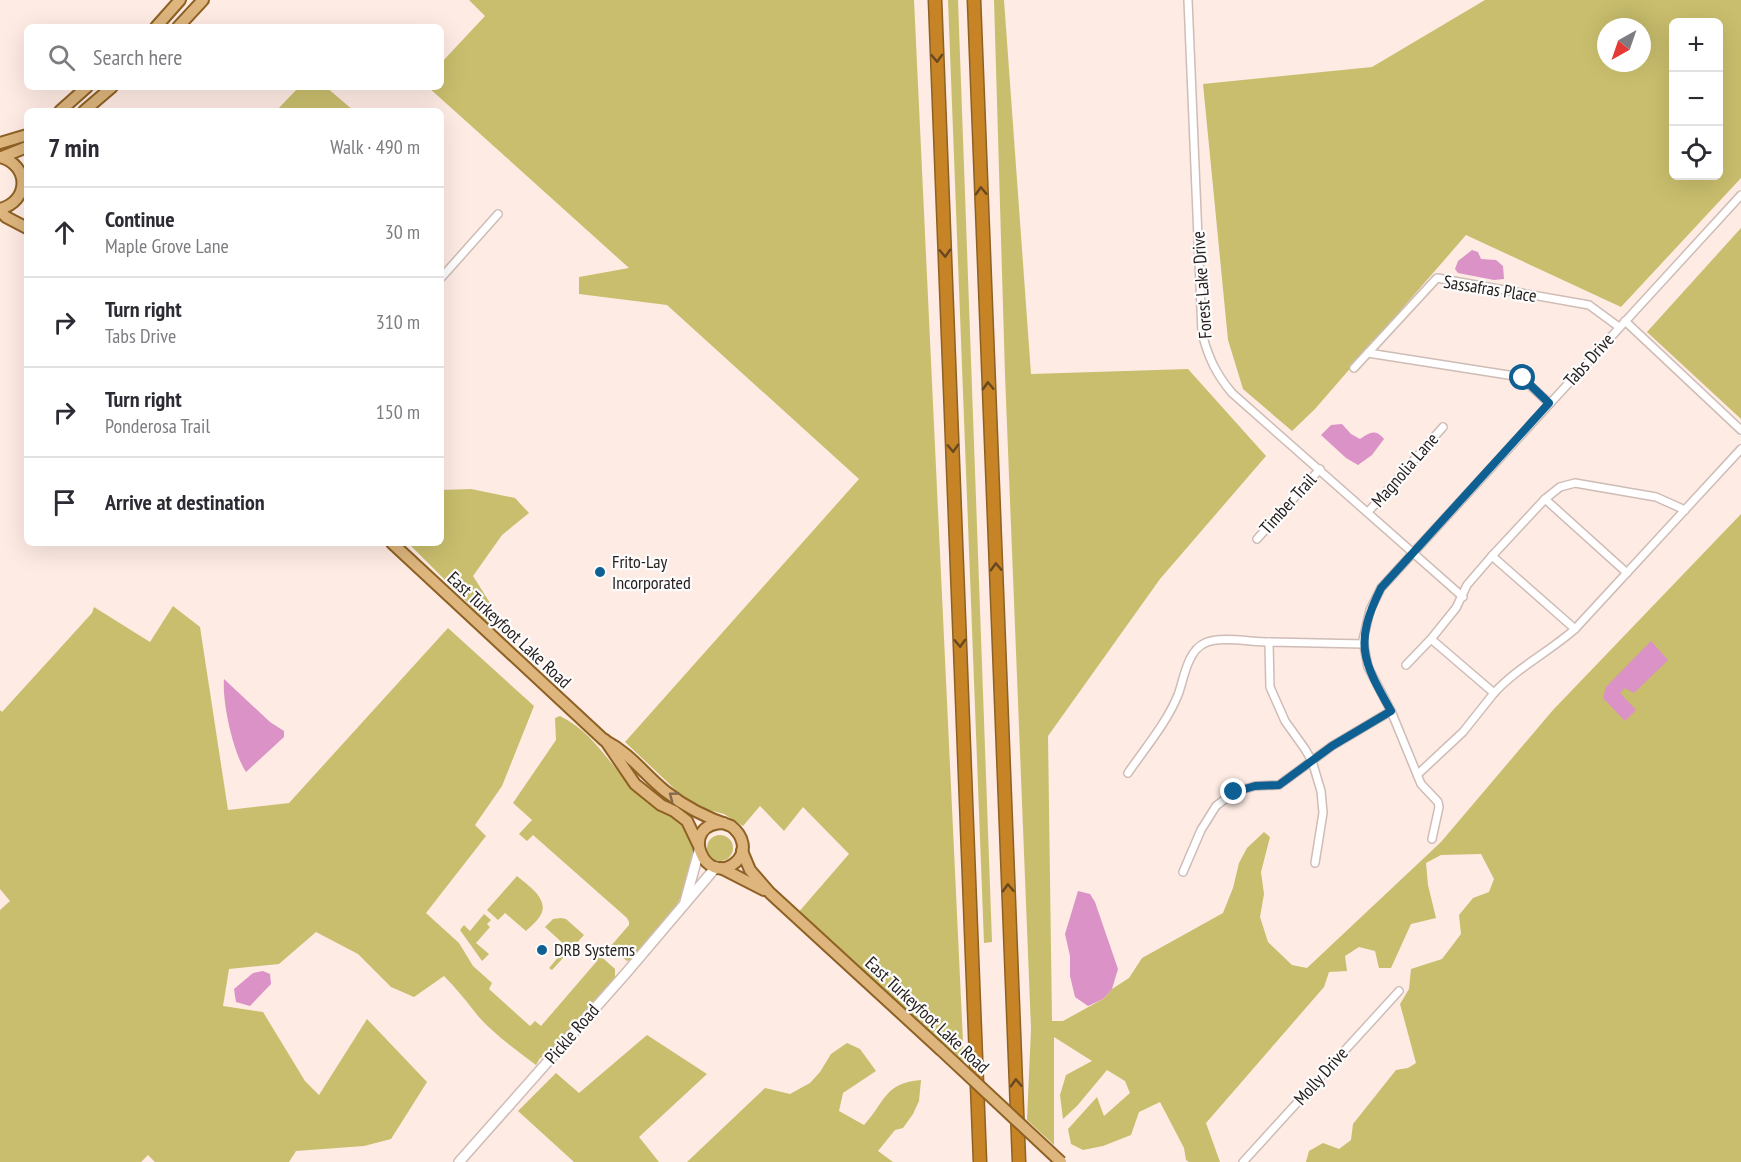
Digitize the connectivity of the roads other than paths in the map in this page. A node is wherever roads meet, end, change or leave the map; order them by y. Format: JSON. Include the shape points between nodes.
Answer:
{"nodes":[{"id":1,"x":180,"y":0,"type":"edge"},
{"id":2,"x":203,"y":0,"type":"edge"},
{"id":3,"x":935,"y":0,"type":"edge"},
{"id":4,"x":974,"y":0,"type":"edge"},
{"id":5,"x":1188,"y":0,"type":"edge"},
{"id":6,"x":159,"y":24,"type":"edge"},
{"id":7,"x":181,"y":24,"type":"edge"},
{"id":8,"x":84,"y":90,"type":"edge"},
{"id":9,"x":108,"y":90,"type":"edge"},
{"id":10,"x":63,"y":108,"type":"edge"},
{"id":11,"x":88,"y":108,"type":"edge"},
{"id":12,"x":24,"y":136,"type":"edge"},
{"id":13,"x":0,"y":143,"type":"edge"},
{"id":14,"x":24,"y":148,"type":"edge"},
{"id":15,"x":1,"y":157,"type":"edge"},
{"id":16,"x":24,"y":192,"type":"edge"},
{"id":17,"x":1741,"y":195,"type":"edge"},
{"id":18,"x":0,"y":210,"type":"edge"},
{"id":19,"x":498,"y":214,"type":"dead end"},
{"id":20,"x":24,"y":226,"type":"edge"},
{"id":21,"x":444,"y":275,"type":"edge"},
{"id":22,"x":1622,"y":324,"type":"junction"},
{"id":23,"x":1368,"y":353,"type":"junction"},
{"id":24,"x":1354,"y":368,"type":"dead end"},
{"id":25,"x":1549,"y":403,"type":"junction"},
{"id":26,"x":1443,"y":427,"type":"dead end"},
{"id":27,"x":1741,"y":430,"type":"edge"},
{"id":28,"x":1741,"y":449,"type":"edge"},
{"id":29,"x":1320,"y":469,"type":"junction"},
{"id":30,"x":1545,"y":499,"type":"junction"},
{"id":31,"x":1685,"y":510,"type":"junction"},
{"id":32,"x":1368,"y":512,"type":"junction"},
{"id":33,"x":1257,"y":539,"type":"dead end"},
{"id":34,"x":395,"y":546,"type":"edge"},
{"id":35,"x":1413,"y":553,"type":"junction"},
{"id":36,"x":1492,"y":556,"type":"junction"},
{"id":37,"x":1627,"y":573,"type":"junction"},
{"id":38,"x":1463,"y":597,"type":"junction"},
{"id":39,"x":1575,"y":629,"type":"junction"},
{"id":40,"x":1431,"y":639,"type":"junction"},
{"id":41,"x":1269,"y":642,"type":"junction"},
{"id":42,"x":1364,"y":644,"type":"junction"},
{"id":43,"x":1406,"y":665,"type":"dead end"},
{"id":44,"x":1494,"y":693,"type":"junction"},
{"id":45,"x":1391,"y":711,"type":"junction"},
{"id":46,"x":604,"y":740,"type":"junction"},
{"id":47,"x":1312,"y":761,"type":"junction"},
{"id":48,"x":1128,"y":773,"type":"dead end"},
{"id":49,"x":1418,"y":774,"type":"junction"},
{"id":50,"x":724,"y":823,"type":"junction"},
{"id":51,"x":1432,"y":839,"type":"dead end"},
{"id":52,"x":699,"y":847,"type":"junction"},
{"id":53,"x":742,"y":851,"type":"junction"},
{"id":54,"x":1315,"y":863,"type":"dead end"},
{"id":55,"x":718,"y":868,"type":"junction"},
{"id":56,"x":1183,"y":872,"type":"dead end"},
{"id":57,"x":770,"y":893,"type":"junction"},
{"id":58,"x":684,"y":904,"type":"junction"},
{"id":59,"x":1399,"y":991,"type":"dead end"},
{"id":60,"x":459,"y":1162,"type":"edge"},
{"id":61,"x":980,"y":1162,"type":"edge"},
{"id":62,"x":1019,"y":1162,"type":"edge"},
{"id":63,"x":1061,"y":1162,"type":"edge"},
{"id":64,"x":1244,"y":1162,"type":"edge"}],
"edges":[{"from":1,"to":6,"type":"main road"},
{"from":2,"to":7,"type":"main road"},
{"from":3,"to":61,"type":"highway","one_way":true},
{"from":62,"to":4,"type":"highway","one_way":true},
{"from":5,"to":29,"type":"street","name":"Forest Lake Drive","via":[[1202,333],[1207,354],[1232,393]]},
{"from":8,"to":10,"type":"main road"},
{"from":9,"to":11,"type":"main road"},
{"from":12,"to":13,"type":"main road"},
{"from":14,"to":15,"type":"main road"},
{"from":15,"to":16,"type":"main road","via":[[20,171]]},
{"from":16,"to":18,"type":"main road"},
{"from":17,"to":22,"type":"street","name":"Tabs Drive"},
{"from":18,"to":20,"type":"main road"},
{"from":19,"to":21,"type":"street"},
{"from":22,"to":23,"type":"street","name":"Sassafras Place","via":[[1589,305],[1437,278]]},
{"from":22,"to":25,"type":"street","name":"Tabs Drive"},
{"from":22,"to":27,"type":"street"},
{"from":23,"to":24,"type":"street","name":"Sassafras Place"},
{"from":23,"to":25,"type":"street","via":[[1521,377]]},
{"from":25,"to":35,"type":"street","name":"Tabs Drive"},
{"from":26,"to":32,"type":"street","name":"Magnolia Lane"},
{"from":28,"to":31,"type":"street"},
{"from":29,"to":32,"type":"street","name":"Forest Lake Drive"},
{"from":29,"to":33,"type":"street","name":"Timber Trail"},
{"from":30,"to":31,"type":"street","via":[[1560,487],[1575,483],[1656,496]]},
{"from":30,"to":36,"type":"street"},
{"from":30,"to":37,"type":"street"},
{"from":31,"to":37,"type":"street"},
{"from":32,"to":35,"type":"street","name":"Forest Lake Drive"},
{"from":34,"to":46,"type":"main road","name":"East Turkeyfoot Lake Road"},
{"from":35,"to":38,"type":"street","name":"Forest Lake Drive"},
{"from":35,"to":42,"type":"street","name":"Tabs Drive","via":[[1381,588],[1370,610]]},
{"from":36,"to":38,"type":"street","via":[[1467,585]]},
{"from":36,"to":39,"type":"street"},
{"from":37,"to":39,"type":"street"},
{"from":38,"to":40,"type":"street"},
{"from":39,"to":44,"type":"street","via":[[1510,676]]},
{"from":40,"to":43,"type":"street"},
{"from":40,"to":44,"type":"street"},
{"from":41,"to":42,"type":"street"},
{"from":41,"to":47,"type":"street","via":[[1270,687],[1276,704]]},
{"from":41,"to":48,"type":"street","via":[[1213,640],[1202,644],[1194,653],[1164,722]]},
{"from":42,"to":45,"type":"street","name":"Tabs Drive","via":[[1368,668]]},
{"from":44,"to":49,"type":"street","via":[[1463,732]]},
{"from":45,"to":47,"type":"street"},
{"from":45,"to":49,"type":"street","name":"Tabs Drive"},
{"from":50,"to":46,"type":"main road","name":"East Turkeyfoot Lake Road","one_way":true,"via":[[687,807],[621,748]]},
{"from":46,"to":52,"type":"main road","name":"East Turkeyfoot Lake Road","via":[[636,784],[687,821]]},
{"from":47,"to":54,"type":"street","via":[[1323,813]]},
{"from":47,"to":56,"type":"street","via":[[1279,785],[1234,792],[1216,806]]},
{"from":49,"to":51,"type":"street","name":"Tabs Drive","via":[[1439,807]]},
{"from":50,"to":52,"type":"main road","via":[[710,826],[700,837]]},
{"from":50,"to":53,"type":"main road","via":[[741,836]]},
{"from":52,"to":55,"type":"main road","via":[[707,863]]},
{"from":52,"to":58,"type":"street","name":"Pickle Road"},
{"from":53,"to":55,"type":"main road","via":[[734,863]]},
{"from":53,"to":57,"type":"main road","name":"East Turkeyfoot Lake Road","via":[[750,870]]},
{"from":55,"to":57,"type":"main road","name":"East Turkeyfoot Lake Road"},
{"from":55,"to":58,"type":"street","name":"Pickle Road"},
{"from":57,"to":63,"type":"main road","name":"East Turkeyfoot Lake Road","bridge":true},
{"from":58,"to":60,"type":"street","name":"Pickle Road"},
{"from":59,"to":64,"type":"street","name":"Molly Drive"}]}
